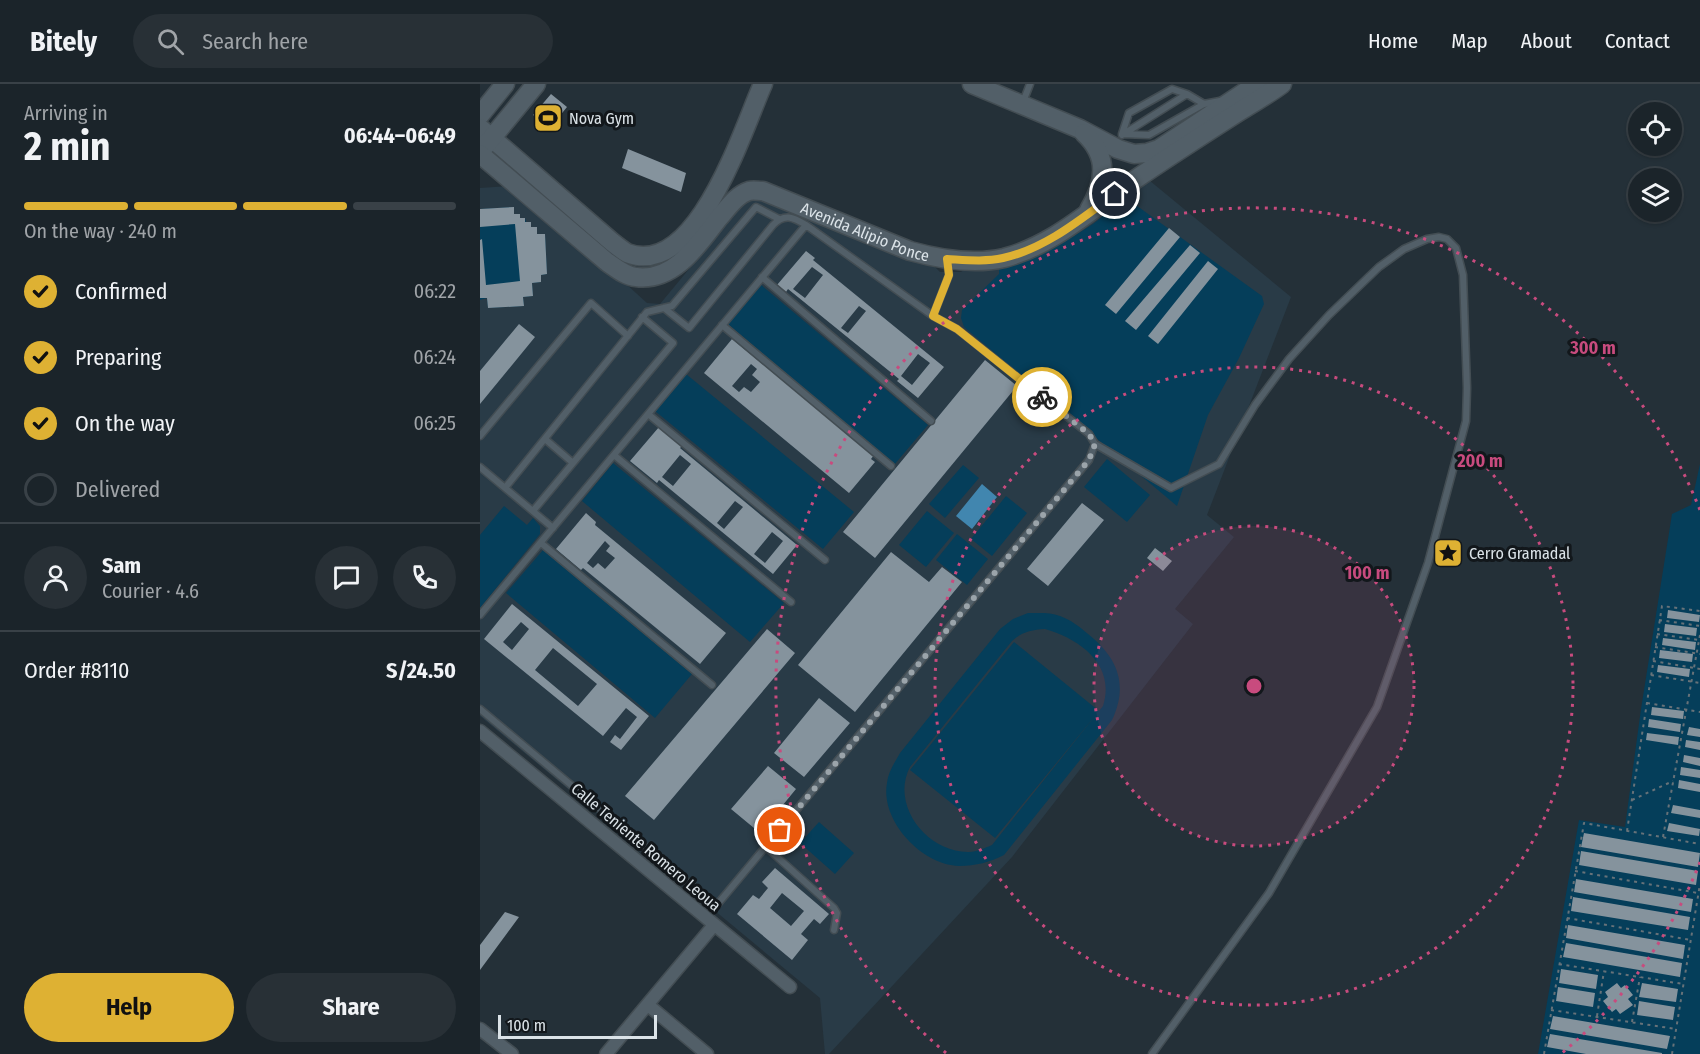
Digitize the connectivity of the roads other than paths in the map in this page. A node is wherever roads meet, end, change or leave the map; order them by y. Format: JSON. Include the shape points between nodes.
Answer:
{"nodes":[{"id":1,"x":505,"y":84,"type":"edge"},
{"id":2,"x":537,"y":84,"type":"edge"},
{"id":3,"x":763,"y":84,"type":"edge"},
{"id":4,"x":972,"y":84,"type":"edge"},
{"id":5,"x":1030,"y":84,"type":"edge"},
{"id":6,"x":1257,"y":84,"type":"edge"},
{"id":7,"x":1282,"y":84,"type":"edge"},
{"id":8,"x":1187,"y":94,"type":"junction"},
{"id":9,"x":1204,"y":104,"type":"junction"},
{"id":10,"x":1239,"y":104,"type":"junction"},
{"id":11,"x":1022,"y":105,"type":"junction"},
{"id":12,"x":480,"y":115,"type":"edge"},
{"id":13,"x":1080,"y":129,"type":"junction"},
{"id":14,"x":486,"y":132,"type":"edge"},
{"id":15,"x":1116,"y":139,"type":"junction"},
{"id":16,"x":480,"y":153,"type":"edge"},
{"id":17,"x":731,"y":162,"type":"junction"},
{"id":18,"x":489,"y":169,"type":"edge"},
{"id":19,"x":763,"y":191,"type":"junction"},
{"id":20,"x":1085,"y":217,"type":"junction"},
{"id":21,"x":779,"y":219,"type":"junction"},
{"id":22,"x":806,"y":225,"type":"junction"},
{"id":23,"x":947,"y":259,"type":"junction"},
{"id":24,"x":762,"y":277,"type":"junction"},
{"id":25,"x":664,"y":308,"type":"junction"},
{"id":26,"x":933,"y":316,"type":"junction"},
{"id":27,"x":642,"y":317,"type":"junction"},
{"id":28,"x":722,"y":325,"type":"junction"},
{"id":29,"x":628,"y":336,"type":"junction"},
{"id":30,"x":648,"y":414,"type":"junction"},
{"id":31,"x":931,"y":421,"type":"dead end"},
{"id":32,"x":480,"y":436,"type":"edge"},
{"id":33,"x":545,"y":439,"type":"junction"},
{"id":34,"x":1095,"y":444,"type":"junction"},
{"id":35,"x":614,"y":455,"type":"junction"},
{"id":36,"x":573,"y":463,"type":"junction"},
{"id":37,"x":891,"y":466,"type":"dead end"},
{"id":38,"x":480,"y":467,"type":"edge"},
{"id":39,"x":505,"y":488,"type":"junction"},
{"id":40,"x":533,"y":511,"type":"junction"},
{"id":41,"x":553,"y":528,"type":"junction"},
{"id":42,"x":541,"y":543,"type":"junction"},
{"id":43,"x":825,"y":560,"type":"dead end"},
{"id":44,"x":790,"y":602,"type":"dead end"},
{"id":45,"x":480,"y":615,"type":"edge"},
{"id":46,"x":712,"y":685,"type":"dead end"},
{"id":47,"x":480,"y":709,"type":"edge"},
{"id":48,"x":480,"y":731,"type":"edge"},
{"id":49,"x":766,"y":847,"type":"junction"},
{"id":50,"x":714,"y":925,"type":"junction"},
{"id":51,"x":834,"y":930,"type":"dead end"},
{"id":52,"x":790,"y":987,"type":"dead end"},
{"id":53,"x":648,"y":1005,"type":"junction"},
{"id":54,"x":480,"y":1029,"type":"edge"},
{"id":55,"x":512,"y":1054,"type":"edge"},
{"id":56,"x":606,"y":1054,"type":"edge"},
{"id":57,"x":707,"y":1054,"type":"edge"},
{"id":58,"x":1152,"y":1054,"type":"edge"}],
"edges":[{"from":1,"to":12,"type":"main road"},
{"from":2,"to":14,"type":"main road"},
{"from":3,"to":17,"type":"main road"},
{"from":4,"to":11,"type":"main road","name":"Avenida Alipio Ponce"},
{"from":5,"to":11,"type":"lane"},
{"from":6,"to":10,"type":"main road","name":"Avenida Alipio Ponce"},
{"from":7,"to":10,"type":"main road","name":"Avenida Alipio Ponce"},
{"from":8,"to":9,"type":"lane"},
{"from":8,"to":15,"type":"lane"},
{"from":8,"to":15,"type":"lane","via":[[1172,89],[1129,113]]},
{"from":9,"to":10,"type":"lane"},
{"from":9,"to":15,"type":"lane","via":[[1149,135]]},
{"from":10,"to":15,"type":"main road","name":"Avenida Alipio Ponce","via":[[1147,153],[1118,149]]},
{"from":10,"to":20,"type":"main road","name":"Avenida Alipio Ponce"},
{"from":11,"to":13,"type":"main road","name":"Avenida Alipio Ponce"},
{"from":13,"to":15,"type":"main road","name":"Avenida Alipio Ponce"},
{"from":13,"to":20,"type":"main road","via":[[1092,140],[1102,165],[1100,191]]},
{"from":14,"to":16,"type":"main road"},
{"from":14,"to":17,"type":"main road","via":[[612,242],[637,255],[660,254],[681,239],[719,188]]},
{"from":16,"to":18,"type":"main road"},
{"from":17,"to":19,"type":"main road","name":"Avenida Alipio Ponce","via":[[735,178]]},
{"from":18,"to":19,"type":"main road","via":[[607,262],[635,277],[666,273],[685,259],[730,204],[751,190]]},
{"from":19,"to":23,"type":"main road","name":"Avenida Alipio Ponce","via":[[910,250]]},
{"from":20,"to":23,"type":"main road","name":"Avenida Alipio Ponce","via":[[1025,252],[980,261]]},
{"from":21,"to":22,"type":"lane","via":[[786,216]]},
{"from":21,"to":25,"type":"lane","via":[[756,207],[672,306]]},
{"from":21,"to":25,"type":"lane","via":[[689,328]]},
{"from":22,"to":24,"type":"lane"},
{"from":22,"to":26,"type":"lane"},
{"from":23,"to":26,"type":"lane","via":[[949,275]]},
{"from":24,"to":28,"type":"lane"},
{"from":24,"to":31,"type":"lane"},
{"from":25,"to":27,"type":"lane"},
{"from":26,"to":34,"type":"lane","via":[[957,329],[1089,434]]},
{"from":27,"to":29,"type":"lane"},
{"from":27,"to":36,"type":"lane","via":[[673,343]]},
{"from":28,"to":30,"type":"lane"},
{"from":28,"to":37,"type":"lane"},
{"from":29,"to":32,"type":"lane","via":[[591,303]]},
{"from":29,"to":33,"type":"lane"},
{"from":30,"to":35,"type":"lane"},
{"from":30,"to":43,"type":"lane"},
{"from":33,"to":36,"type":"lane"},
{"from":33,"to":39,"type":"lane"},
{"from":34,"to":49,"type":"lane","via":[[1089,460]]},
{"from":34,"to":58,"type":"lane","via":[[1171,488],[1204,473],[1219,464],[1289,359],[1379,267],[1427,239],[1447,239],[1456,248],[1463,275],[1466,421],[1428,563],[1377,707],[1269,892]]},
{"from":35,"to":41,"type":"lane"},
{"from":35,"to":44,"type":"lane"},
{"from":36,"to":40,"type":"lane"},
{"from":38,"to":39,"type":"lane"},
{"from":39,"to":40,"type":"lane"},
{"from":40,"to":41,"type":"lane"},
{"from":41,"to":42,"type":"lane"},
{"from":42,"to":45,"type":"lane"},
{"from":42,"to":46,"type":"lane"},
{"from":47,"to":49,"type":"lane","via":[[716,906]]},
{"from":48,"to":50,"type":"street","name":"Calle Teniente Romero Leoua"},
{"from":49,"to":51,"type":"lane","via":[[834,908]]},
{"from":50,"to":52,"type":"street","name":"Calle Teniente Romero Leoua"},
{"from":50,"to":53,"type":"street"},
{"from":53,"to":56,"type":"street"},
{"from":53,"to":57,"type":"street"},
{"from":54,"to":55,"type":"street"}]}
